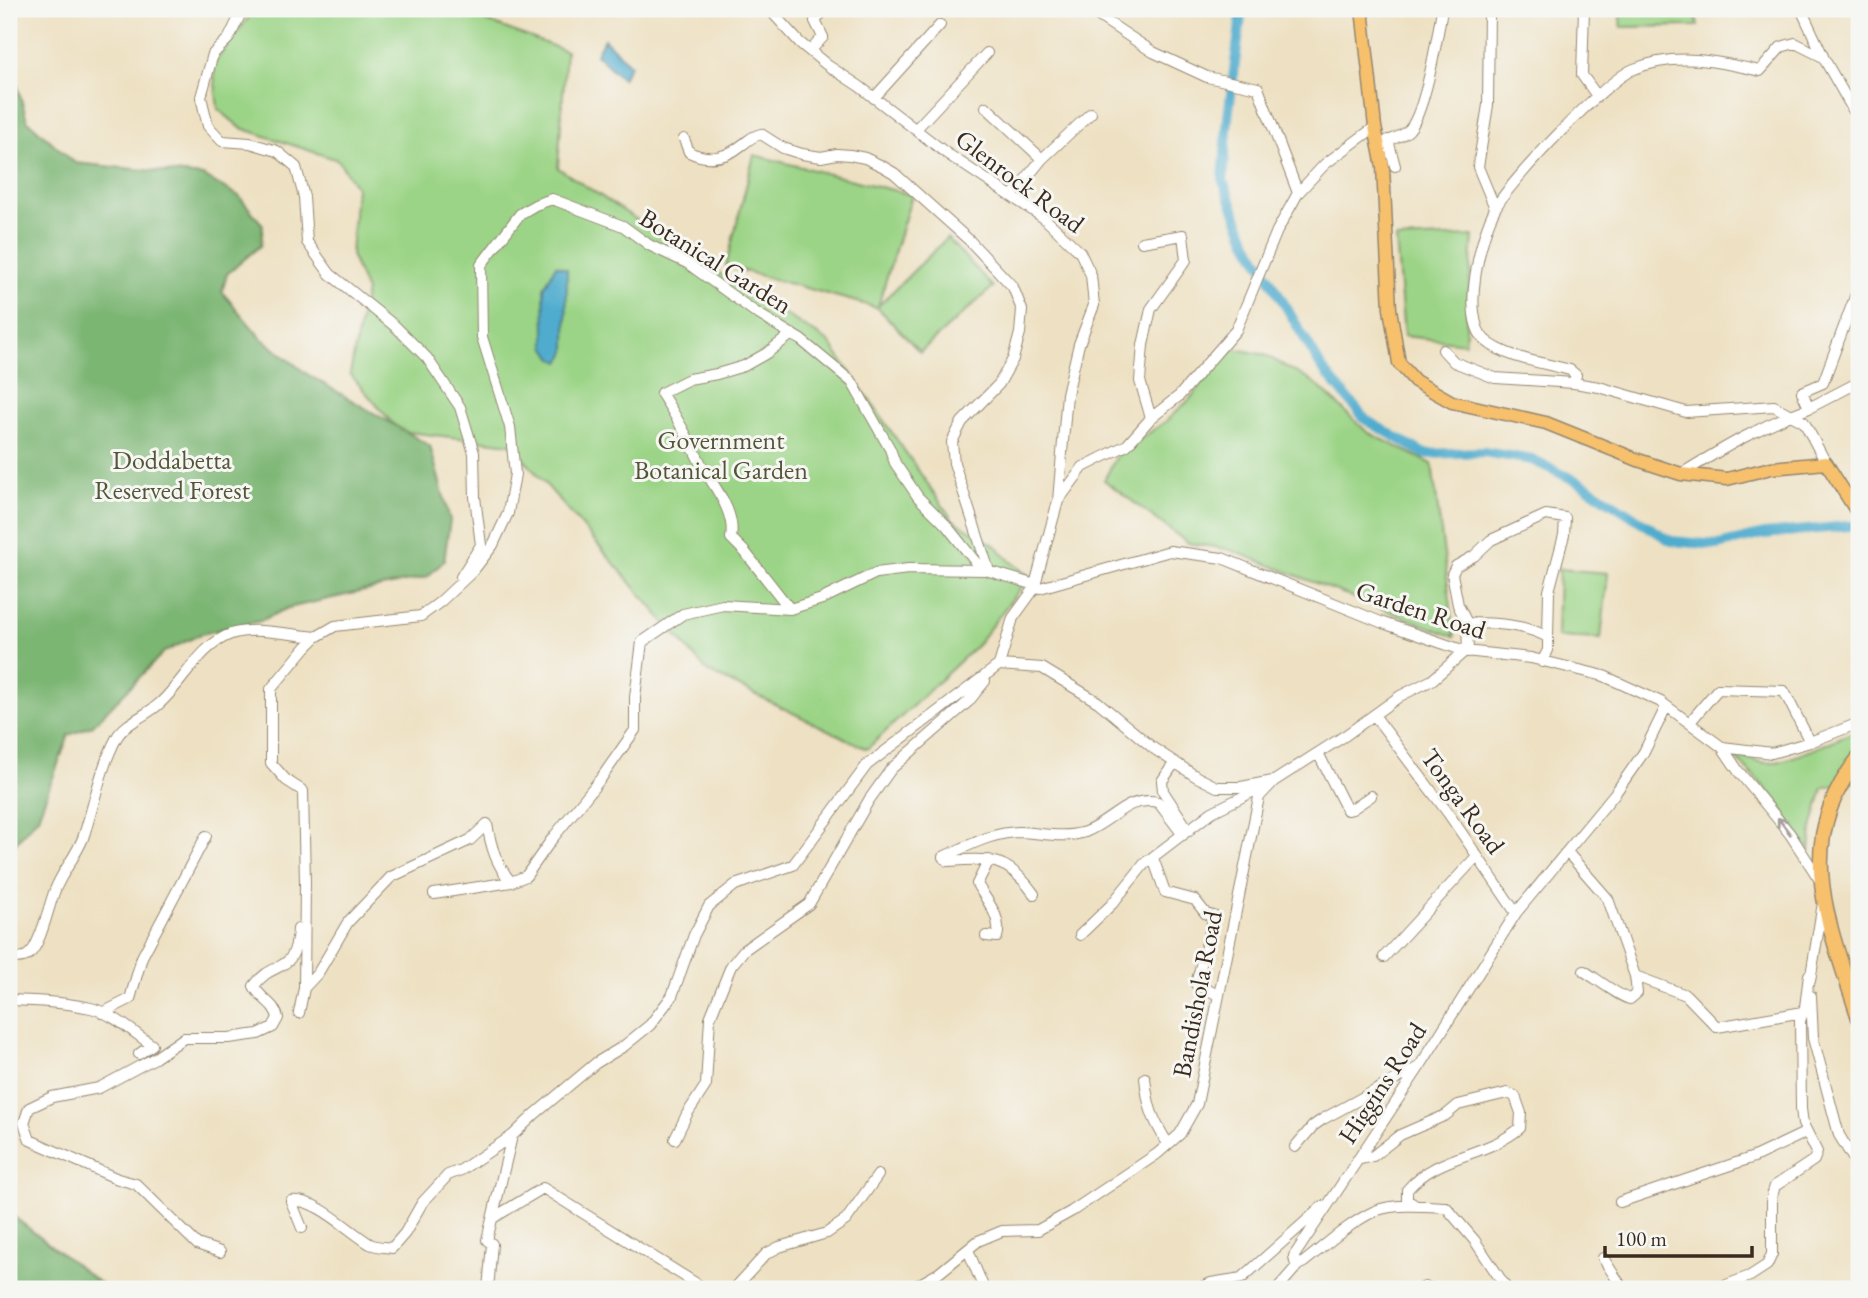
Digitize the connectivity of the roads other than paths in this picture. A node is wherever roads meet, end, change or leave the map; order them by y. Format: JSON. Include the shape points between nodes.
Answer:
{"nodes":[{"id":1,"x":243,"y":9,"type":"edge"},
{"id":2,"x":769,"y":9,"type":"edge"},
{"id":3,"x":825,"y":9,"type":"edge"},
{"id":4,"x":1088,"y":9,"type":"edge"},
{"id":5,"x":1362,"y":9,"type":"edge"},
{"id":6,"x":1442,"y":9,"type":"edge"},
{"id":7,"x":1489,"y":9,"type":"edge"},
{"id":8,"x":1584,"y":9,"type":"edge"},
{"id":9,"x":1801,"y":9,"type":"edge"},
{"id":10,"x":940,"y":25,"type":"dead end"},
{"id":11,"x":810,"y":51,"type":"junction"},
{"id":12,"x":987,"y":53,"type":"dead end"},
{"id":13,"x":1824,"y":57,"type":"junction"},
{"id":14,"x":1597,"y":96,"type":"junction"},
{"id":15,"x":874,"y":98,"type":"junction"},
{"id":16,"x":986,"y":107,"type":"dead end"},
{"id":17,"x":1091,"y":113,"type":"dead end"},
{"id":18,"x":1859,"y":120,"type":"edge"},
{"id":19,"x":1375,"y":127,"type":"junction"},
{"id":20,"x":916,"y":129,"type":"junction"},
{"id":21,"x":684,"y":139,"type":"dead end"},
{"id":22,"x":1383,"y":142,"type":"junction"},
{"id":23,"x":1042,"y":159,"type":"junction"},
{"id":24,"x":1395,"y":166,"type":"dead end"},
{"id":25,"x":1298,"y":193,"type":"junction"},
{"id":26,"x":1012,"y":196,"type":"junction"},
{"id":27,"x":1496,"y":208,"type":"junction"},
{"id":28,"x":1142,"y":242,"type":"dead end"},
{"id":29,"x":1859,"y":286,"type":"edge"},
{"id":30,"x":1859,"y":295,"type":"edge"},
{"id":31,"x":1850,"y":307,"type":"junction"},
{"id":32,"x":792,"y":334,"type":"junction"},
{"id":33,"x":1443,"y":350,"type":"dead end"},
{"id":34,"x":1571,"y":382,"type":"junction"},
{"id":35,"x":1859,"y":382,"type":"edge"},
{"id":36,"x":1809,"y":408,"type":"junction"},
{"id":37,"x":1788,"y":415,"type":"junction"},
{"id":38,"x":1151,"y":418,"type":"junction"},
{"id":39,"x":1826,"y":463,"type":"junction"},
{"id":40,"x":1681,"y":474,"type":"junction"},
{"id":41,"x":1058,"y":501,"type":"junction"},
{"id":42,"x":1859,"y":515,"type":"edge"},
{"id":43,"x":989,"y":570,"type":"junction"},
{"id":44,"x":1036,"y":586,"type":"junction"},
{"id":45,"x":453,"y":589,"type":"junction"},
{"id":46,"x":790,"y":609,"type":"junction"},
{"id":47,"x":1467,"y":623,"type":"junction"},
{"id":48,"x":316,"y":637,"type":"junction"},
{"id":49,"x":1548,"y":637,"type":"junction"},
{"id":50,"x":1466,"y":651,"type":"junction"},
{"id":51,"x":1542,"y":662,"type":"junction"},
{"id":52,"x":999,"y":665,"type":"junction"},
{"id":53,"x":1666,"y":707,"type":"junction"},
{"id":54,"x":1374,"y":715,"type":"junction"},
{"id":55,"x":1690,"y":722,"type":"junction"},
{"id":56,"x":1859,"y":723,"type":"edge"},
{"id":57,"x":1810,"y":742,"type":"junction"},
{"id":58,"x":1722,"y":747,"type":"junction"},
{"id":59,"x":1318,"y":753,"type":"junction"},
{"id":60,"x":1859,"y":758,"type":"edge"},
{"id":61,"x":1175,"y":762,"type":"junction"},
{"id":62,"x":1274,"y":781,"type":"junction"},
{"id":63,"x":1371,"y":796,"type":"dead end"},
{"id":64,"x":1186,"y":833,"type":"junction"},
{"id":65,"x":206,"y":836,"type":"dead end"},
{"id":66,"x":1568,"y":853,"type":"junction"},
{"id":67,"x":1477,"y":856,"type":"junction"},
{"id":68,"x":1153,"y":858,"type":"junction"},
{"id":69,"x":989,"y":860,"type":"junction"},
{"id":70,"x":511,"y":882,"type":"junction"},
{"id":71,"x":305,"y":883,"type":"junction"},
{"id":72,"x":1822,"y":883,"type":"junction"},
{"id":73,"x":433,"y":894,"type":"dead end"},
{"id":74,"x":1034,"y":894,"type":"dead end"},
{"id":75,"x":1824,"y":899,"type":"junction"},
{"id":76,"x":1516,"y":913,"type":"junction"},
{"id":77,"x":1080,"y":935,"type":"dead end"},
{"id":78,"x":986,"y":936,"type":"dead end"},
{"id":79,"x":9,"y":957,"type":"edge"},
{"id":80,"x":1384,"y":957,"type":"dead end"},
{"id":81,"x":1584,"y":971,"type":"dead end"},
{"id":82,"x":1810,"y":975,"type":"junction"},
{"id":83,"x":1635,"y":976,"type":"junction"},
{"id":84,"x":304,"y":988,"type":"junction"},
{"id":85,"x":1218,"y":995,"type":"junction"},
{"id":86,"x":9,"y":1000,"type":"edge"},
{"id":87,"x":1803,"y":1012,"type":"junction"},
{"id":88,"x":102,"y":1013,"type":"junction"},
{"id":89,"x":299,"y":1013,"type":"dead end"},
{"id":90,"x":1859,"y":1018,"type":"edge"},
{"id":91,"x":139,"y":1054,"type":"dead end"},
{"id":92,"x":1420,"y":1066,"type":"junction"},
{"id":93,"x":1145,"y":1078,"type":"dead end"},
{"id":94,"x":1808,"y":1132,"type":"junction"},
{"id":95,"x":512,"y":1136,"type":"junction"},
{"id":96,"x":675,"y":1139,"type":"dead end"},
{"id":97,"x":1168,"y":1144,"type":"junction"},
{"id":98,"x":1295,"y":1147,"type":"dead end"},
{"id":99,"x":1357,"y":1160,"type":"junction"},
{"id":100,"x":1859,"y":1168,"type":"edge"},
{"id":101,"x":878,"y":1175,"type":"dead end"},
{"id":102,"x":1332,"y":1198,"type":"junction"},
{"id":103,"x":1620,"y":1202,"type":"dead end"},
{"id":104,"x":1416,"y":1206,"type":"junction"},
{"id":105,"x":493,"y":1218,"type":"junction"},
{"id":106,"x":302,"y":1228,"type":"dead end"},
{"id":107,"x":968,"y":1250,"type":"junction"},
{"id":108,"x":220,"y":1252,"type":"dead end"},
{"id":109,"x":1603,"y":1258,"type":"dead end"},
{"id":110,"x":1298,"y":1265,"type":"junction"},
{"id":111,"x":488,"y":1289,"type":"edge"},
{"id":112,"x":705,"y":1289,"type":"edge"},
{"id":113,"x":734,"y":1289,"type":"edge"},
{"id":114,"x":911,"y":1289,"type":"edge"},
{"id":115,"x":984,"y":1289,"type":"edge"},
{"id":116,"x":1198,"y":1289,"type":"edge"},
{"id":117,"x":1277,"y":1289,"type":"edge"},
{"id":118,"x":1420,"y":1289,"type":"edge"},
{"id":119,"x":1433,"y":1289,"type":"edge"},
{"id":120,"x":1507,"y":1289,"type":"edge"},
{"id":121,"x":1623,"y":1289,"type":"edge"},
{"id":122,"x":1716,"y":1289,"type":"edge"}],
"edges":[{"from":1,"to":45,"type":"street","via":[[229,38],[213,54],[201,97],[208,126],[222,141],[276,151],[296,167],[304,197],[307,242],[330,274],[427,358],[460,407],[474,453],[481,545]]},
{"from":2,"to":11,"type":"street","name":"Glenrock Road"},
{"from":3,"to":11,"type":"street","via":[[815,21],[823,37]]},
{"from":4,"to":25,"type":"street","via":[[1153,52],[1207,77],[1258,88]]},
{"from":5,"to":19,"type":"main road"},
{"from":6,"to":22,"type":"street","via":[[1416,120],[1407,132]]},
{"from":7,"to":27,"type":"street","via":[[1488,105],[1478,167]]},
{"from":8,"to":14,"type":"street","via":[[1582,75]]},
{"from":9,"to":13,"type":"street"},
{"from":10,"to":15,"type":"street"},
{"from":11,"to":15,"type":"street","name":"Glenrock Road"},
{"from":12,"to":20,"type":"street"},
{"from":13,"to":14,"type":"street","via":[[1795,43],[1781,47],[1759,71],[1709,60],[1674,59],[1633,69]]},
{"from":13,"to":18,"type":"street"},
{"from":14,"to":27,"type":"street","via":[[1532,162]]},
{"from":15,"to":20,"type":"street","name":"Glenrock Road"},
{"from":16,"to":23,"type":"street"},
{"from":17,"to":23,"type":"street"},
{"from":19,"to":22,"type":"main road"},
{"from":19,"to":25,"type":"street","via":[[1325,164]]},
{"from":20,"to":26,"type":"street","name":"Glenrock Road"},
{"from":21,"to":43,"type":"street","via":[[689,152],[700,157],[726,156],[761,134],[802,154],[865,158],[894,173],[1013,287],[1022,310],[1013,359],[999,384],[962,422],[952,442],[954,463]]},
{"from":22,"to":24,"type":"street"},
{"from":22,"to":40,"type":"main road","via":[[1392,322],[1399,363],[1415,381],[1452,402],[1546,423]]},
{"from":23,"to":26,"type":"street"},
{"from":25,"to":38,"type":"street","via":[[1236,330],[1179,396]]},
{"from":26,"to":41,"type":"street","name":"Glenrock Road","via":[[1080,252],[1091,275],[1094,305],[1067,394]]},
{"from":27,"to":34,"type":"street","via":[[1480,251],[1473,291],[1475,317],[1484,339],[1515,356],[1570,370],[1576,374]]},
{"from":28,"to":38,"type":"street","via":[[1183,236],[1186,260],[1152,309],[1143,345],[1140,381]]},
{"from":29,"to":31,"type":"street"},
{"from":30,"to":31,"type":"street"},
{"from":31,"to":36,"type":"street","via":[[1823,383],[1802,392]]},
{"from":32,"to":43,"type":"street","name":"Botanical Garden","via":[[852,382],[918,497],[978,565]]},
{"from":32,"to":45,"type":"street","name":"Botanical Garden","via":[[623,226],[552,199],[520,214],[481,265],[482,337],[510,427],[514,474],[508,513],[493,545]]},
{"from":32,"to":46,"type":"street","name":"Botanical Garden","via":[[744,366],[689,379],[661,393],[716,486],[733,529],[732,538]]},
{"from":33,"to":34,"type":"street","via":[[1454,362],[1495,378]]},
{"from":34,"to":37,"type":"street","via":[[1686,412],[1774,406]]},
{"from":35,"to":36,"type":"street"},
{"from":36,"to":37,"type":"street"},
{"from":37,"to":39,"type":"street","via":[[1804,422]]},
{"from":37,"to":40,"type":"street"},
{"from":38,"to":41,"type":"street","via":[[1127,445],[1083,467]]},
{"from":39,"to":40,"type":"main road","via":[[1771,468],[1727,480]]},
{"from":39,"to":42,"type":"main road"},
{"from":41,"to":44,"type":"street"},
{"from":43,"to":44,"type":"street","name":"Botanical Garden"},
{"from":43,"to":46,"type":"street","name":"Botanical Garden","via":[[876,573]]},
{"from":44,"to":50,"type":"street","name":"Garden Road","via":[[1170,551],[1222,558]]},
{"from":44,"to":52,"type":"street","via":[[1013,618]]},
{"from":45,"to":48,"type":"street","via":[[421,616],[335,626]]},
{"from":46,"to":70,"type":"street","via":[[723,605],[683,614],[642,642],[635,730],[526,876]]},
{"from":47,"to":49,"type":"street","via":[[1522,627]]},
{"from":47,"to":49,"type":"street","via":[[1452,574],[1456,566],[1491,540],[1546,515],[1565,518],[1549,591]]},
{"from":47,"to":50,"type":"street"},
{"from":48,"to":71,"type":"street","via":[[271,689],[271,763],[303,791]]},
{"from":48,"to":79,"type":"street","via":[[232,633],[202,655],[157,706],[119,734],[102,771],[83,839],[55,888],[36,944],[30,954]]},
{"from":49,"to":51,"type":"street"},
{"from":50,"to":51,"type":"street","name":"Garden Road"},
{"from":50,"to":54,"type":"street","name":"Bandishola Road","via":[[1432,680]]},
{"from":51,"to":53,"type":"street","name":"Garden Road","via":[[1604,676]]},
{"from":52,"to":61,"type":"street","via":[[1042,668],[1098,702]]},
{"from":52,"to":95,"type":"street","via":[[867,765],[793,865],[735,885],[709,906],[673,996],[650,1025],[596,1063]]},
{"from":52,"to":96,"type":"street","via":[[968,702],[891,769],[809,904],[744,950],[731,966],[710,1018],[706,1085]]},
{"from":53,"to":55,"type":"street","name":"Garden Road"},
{"from":53,"to":66,"type":"street","name":"Higgins Road","via":[[1644,752]]},
{"from":54,"to":59,"type":"street","name":"Bandishola Road"},
{"from":54,"to":67,"type":"street","name":"Tonga Road"},
{"from":55,"to":57,"type":"street","via":[[1718,689],[1784,691]]},
{"from":55,"to":58,"type":"street","name":"Garden Road"},
{"from":56,"to":57,"type":"street"},
{"from":57,"to":58,"type":"street","via":[[1772,753]]},
{"from":72,"to":58,"type":"street","one_way":true},
{"from":59,"to":62,"type":"street","name":"Bandishola Road"},
{"from":59,"to":63,"type":"street","via":[[1347,810]]},
{"from":60,"to":72,"type":"highway","via":[[1829,807],[1821,838]]},
{"from":61,"to":62,"type":"street","via":[[1217,788]]},
{"from":61,"to":64,"type":"street","via":[[1162,781],[1163,790]]},
{"from":62,"to":64,"type":"street","via":[[1212,812]]},
{"from":62,"to":85,"type":"street","name":"Bandishola Road","via":[[1259,797]]},
{"from":64,"to":68,"type":"street"},
{"from":64,"to":69,"type":"street","via":[[1158,802],[1144,799],[1087,831],[1069,836],[993,835],[943,857],[948,861]]},
{"from":65,"to":88,"type":"street","via":[[142,957],[130,999]]},
{"from":66,"to":76,"type":"street","name":"Higgins Road"},
{"from":66,"to":83,"type":"street","via":[[1608,899]]},
{"from":67,"to":76,"type":"street","name":"Tonga Road"},
{"from":67,"to":80,"type":"street"},
{"from":68,"to":77,"type":"street"},
{"from":68,"to":85,"type":"street","via":[[1165,892],[1195,900],[1206,914],[1214,916],[1196,984]]},
{"from":69,"to":74,"type":"street","via":[[1018,873]]},
{"from":69,"to":78,"type":"street","via":[[977,884],[999,928],[997,937]]},
{"from":70,"to":73,"type":"street"},
{"from":70,"to":84,"type":"street","via":[[499,868],[487,824],[470,840],[391,877],[348,922]]},
{"from":71,"to":84,"type":"street"},
{"from":71,"to":108,"type":"street","via":[[299,898],[297,950],[254,986],[276,1009],[273,1027],[229,1038],[184,1038],[99,1088],[52,1097],[29,1108],[24,1123],[30,1140],[136,1184],[197,1244]]},
{"from":72,"to":75,"type":"highway"},
{"from":75,"to":82,"type":"street"},
{"from":75,"to":90,"type":"highway"},
{"from":76,"to":92,"type":"street","name":"Higgins Road"},
{"from":81,"to":83,"type":"street","via":[[1627,999],[1637,993]]},
{"from":82,"to":87,"type":"street"},
{"from":82,"to":100,"type":"street","via":[[1813,1038],[1839,1135]]},
{"from":83,"to":87,"type":"street","via":[[1686,995],[1717,1027]]},
{"from":84,"to":89,"type":"street"},
{"from":85,"to":97,"type":"street","name":"Bandishola Road","via":[[1197,1104],[1181,1134]]},
{"from":86,"to":88,"type":"street","via":[[93,1008]]},
{"from":87,"to":94,"type":"street","via":[[1801,1109]]},
{"from":88,"to":91,"type":"street","via":[[152,1045]]},
{"from":92,"to":98,"type":"street","via":[[1323,1119]]},
{"from":92,"to":99,"type":"street","name":"Higgins Road"},
{"from":93,"to":97,"type":"street","via":[[1152,1118]]},
{"from":94,"to":103,"type":"street","via":[[1754,1157]]},
{"from":94,"to":122,"type":"street","via":[[1817,1152],[1814,1160],[1775,1186],[1772,1254],[1767,1265]]},
{"from":95,"to":105,"type":"street"},
{"from":95,"to":106,"type":"street","via":[[448,1175],[422,1203],[392,1248],[373,1245],[301,1200],[291,1201]]},
{"from":97,"to":107,"type":"street","name":"Bandishola Road","via":[[1038,1230],[1002,1231]]},
{"from":99,"to":102,"type":"street","name":"Higgins Road"},
{"from":99,"to":104,"type":"street","via":[[1373,1156],[1400,1135],[1458,1105],[1507,1093],[1515,1096],[1520,1128],[1507,1140],[1419,1176],[1407,1190],[1407,1200]]},
{"from":101,"to":113,"type":"street","via":[[846,1220],[827,1233],[766,1254]]},
{"from":102,"to":110,"type":"street","name":"Higgins Road","via":[[1294,1256]]},
{"from":102,"to":116,"type":"street","via":[[1242,1278]]},
{"from":104,"to":110,"type":"street","via":[[1377,1210]]},
{"from":104,"to":120,"type":"street","via":[[1446,1207]]},
{"from":105,"to":111,"type":"street","via":[[487,1240],[492,1244]]},
{"from":105,"to":112,"type":"street","via":[[543,1188]]},
{"from":107,"to":114,"type":"street","name":"Bandishola Road"},
{"from":107,"to":115,"type":"street"},
{"from":109,"to":121,"type":"street"},
{"from":110,"to":117,"type":"street"},
{"from":118,"to":119,"type":"street"}]}
